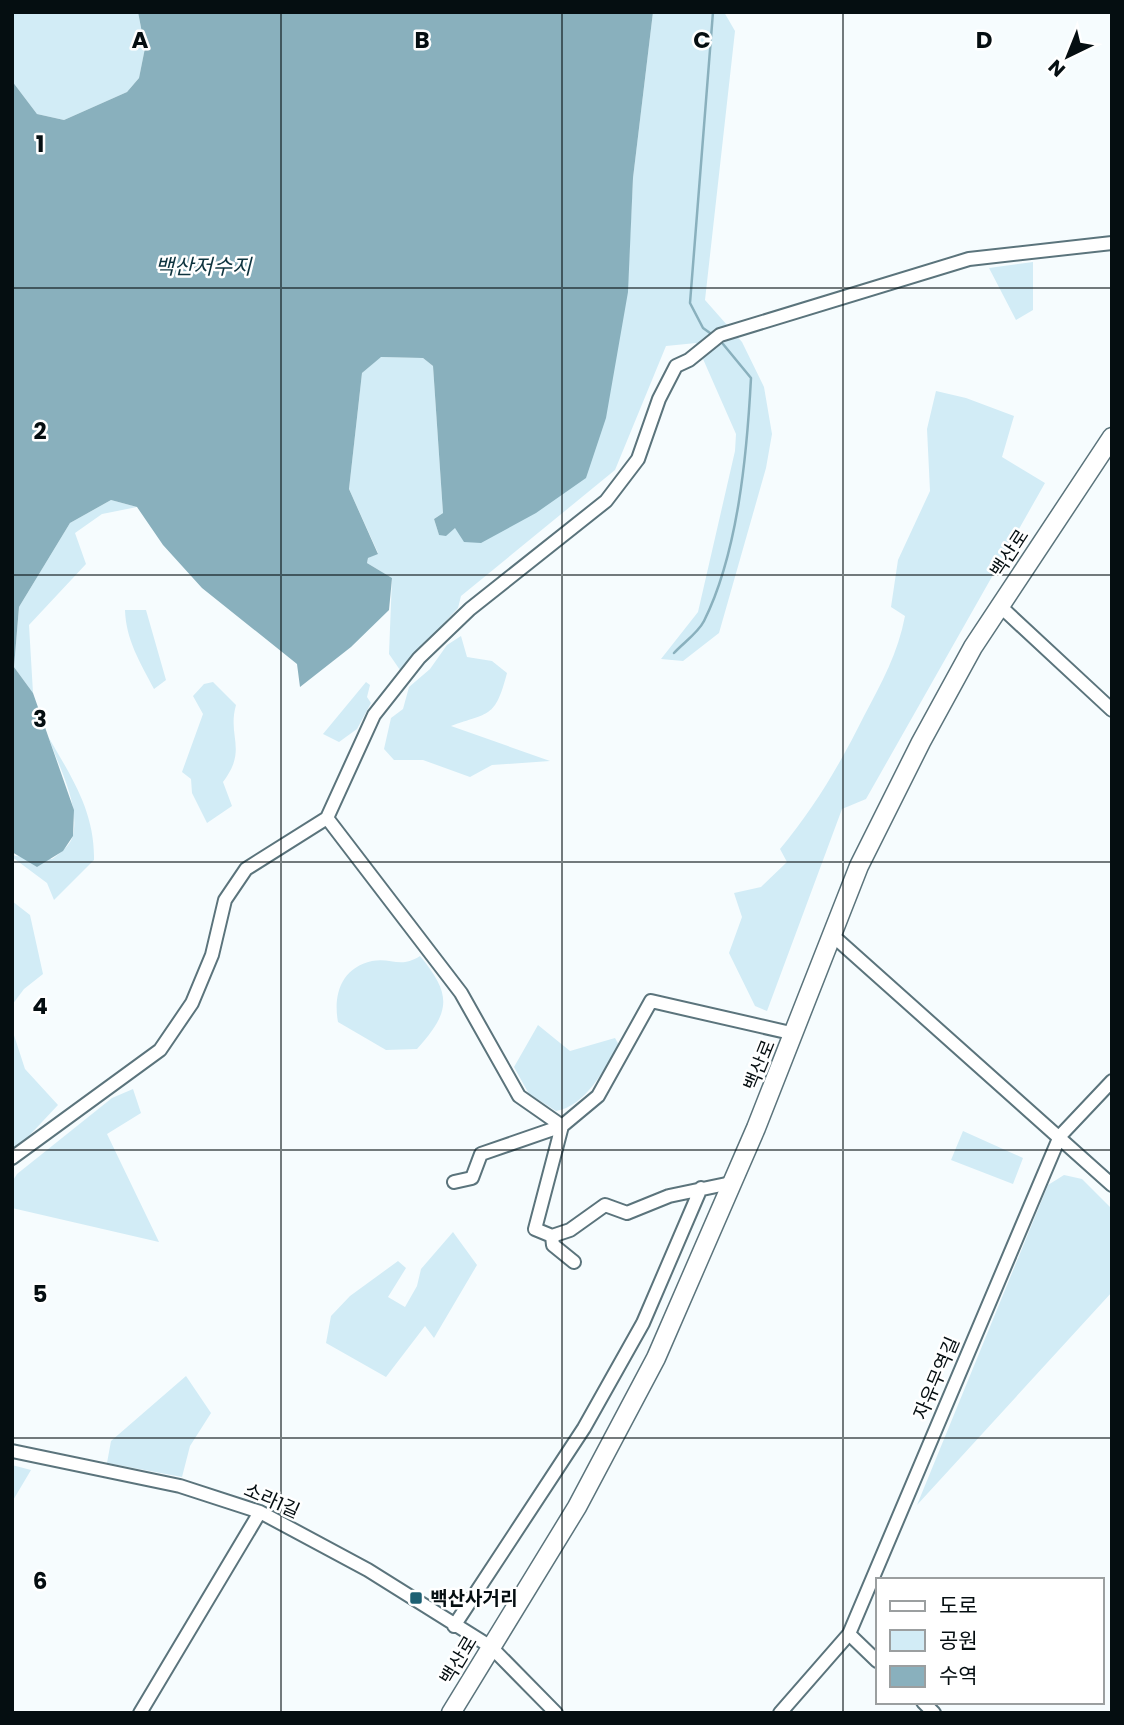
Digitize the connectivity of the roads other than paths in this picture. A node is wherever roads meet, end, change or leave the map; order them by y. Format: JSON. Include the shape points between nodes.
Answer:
{"nodes":[{"id":1,"x":1112,"y":243,"type":"edge"},
{"id":2,"x":1112,"y":437,"type":"edge"},
{"id":3,"x":1000,"y":606,"type":"junction"},
{"id":4,"x":1112,"y":710,"type":"edge"},
{"id":5,"x":327,"y":818,"type":"junction"},
{"id":6,"x":831,"y":934,"type":"junction"},
{"id":7,"x":795,"y":1034,"type":"junction"},
{"id":8,"x":1112,"y":1081,"type":"edge"},
{"id":9,"x":562,"y":1126,"type":"junction"},
{"id":10,"x":1060,"y":1136,"type":"junction"},
{"id":11,"x":12,"y":1158,"type":"edge"},
{"id":12,"x":454,"y":1182,"type":"dead end"},
{"id":13,"x":731,"y":1184,"type":"junction"},
{"id":14,"x":1112,"y":1185,"type":"edge"},
{"id":15,"x":701,"y":1188,"type":"junction"},
{"id":16,"x":552,"y":1236,"type":"junction"},
{"id":17,"x":574,"y":1262,"type":"dead end"},
{"id":18,"x":12,"y":1451,"type":"edge"},
{"id":19,"x":260,"y":1512,"type":"junction"},
{"id":20,"x":455,"y":1625,"type":"junction"},
{"id":21,"x":849,"y":1634,"type":"junction"},
{"id":22,"x":491,"y":1647,"type":"junction"},
{"id":23,"x":876,"y":1660,"type":"edge"},
{"id":24,"x":140,"y":1713,"type":"edge"},
{"id":25,"x":451,"y":1713,"type":"edge"},
{"id":26,"x":556,"y":1713,"type":"edge"},
{"id":27,"x":780,"y":1713,"type":"edge"}],
"edges":[{"from":1,"to":5,"type":"street","via":[[970,259],[720,335],[676,366],[638,459],[606,501],[470,609],[419,658],[374,715]]},
{"from":2,"to":3,"type":"main road","name":"백산로"},
{"from":3,"to":4,"type":"street"},
{"from":3,"to":6,"type":"main road","name":"백산로","via":[[921,742],[859,866]]},
{"from":5,"to":9,"type":"street","via":[[461,993],[519,1096]]},
{"from":5,"to":11,"type":"street","via":[[246,869],[225,900],[212,955],[192,1003],[160,1050]]},
{"from":6,"to":7,"type":"main road","name":"백산로"},
{"from":6,"to":10,"type":"street"},
{"from":7,"to":9,"type":"street","via":[[651,1001],[598,1096]]},
{"from":7,"to":13,"type":"main road","name":"백산로"},
{"from":8,"to":10,"type":"street"},
{"from":9,"to":12,"type":"street","via":[[481,1154],[472,1178]]},
{"from":9,"to":16,"type":"street","via":[[535,1229]]},
{"from":10,"to":14,"type":"street"},
{"from":10,"to":21,"type":"street","name":"자유무역길"},
{"from":13,"to":15,"type":"street"},
{"from":13,"to":22,"type":"main road","name":"백산로","via":[[656,1358],[577,1507]]},
{"from":15,"to":16,"type":"street","via":[[627,1213],[605,1205],[570,1230]]},
{"from":15,"to":20,"type":"street","via":[[643,1323],[597,1405]]},
{"from":16,"to":17,"type":"street","via":[[554,1245]]},
{"from":18,"to":19,"type":"street","name":"소라1길","via":[[180,1486]]},
{"from":19,"to":20,"type":"street","name":"소라1길","via":[[349,1559]]},
{"from":19,"to":24,"type":"street"},
{"from":20,"to":22,"type":"street","name":"소라1길"},
{"from":21,"to":23,"type":"street"},
{"from":21,"to":27,"type":"street","name":"자유무역길"},
{"from":22,"to":25,"type":"main road","name":"백산로"},
{"from":22,"to":26,"type":"street","name":"소라1길"}]}
